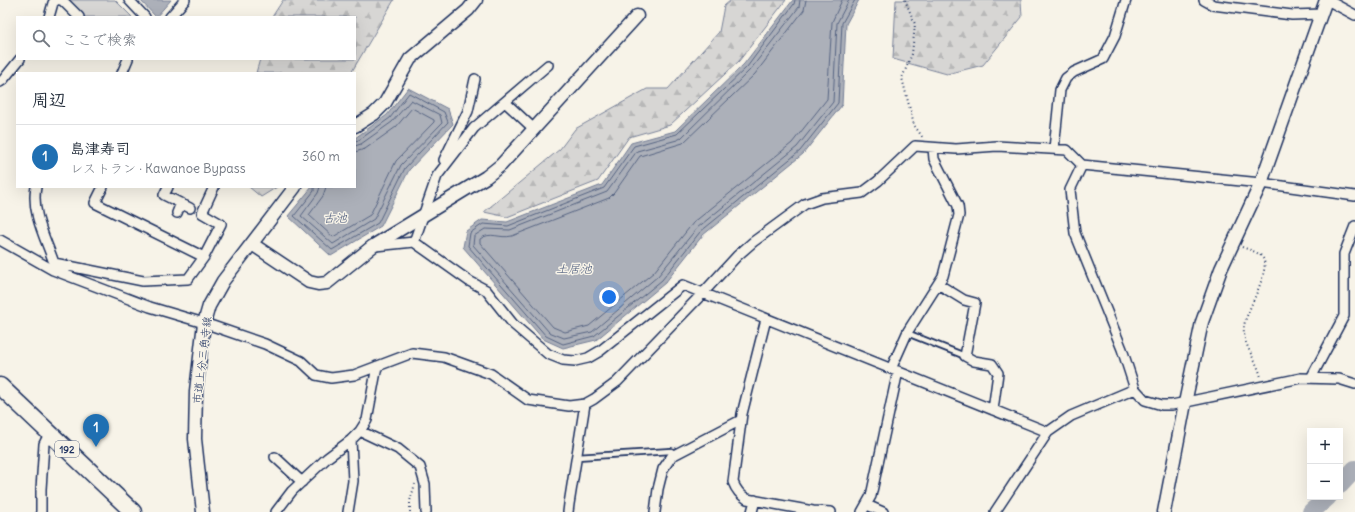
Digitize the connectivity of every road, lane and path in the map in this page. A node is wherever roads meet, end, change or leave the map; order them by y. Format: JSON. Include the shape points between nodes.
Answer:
{"nodes":[{"id":1,"x":56,"y":0,"type":"edge"},
{"id":2,"x":60,"y":0,"type":"edge"},
{"id":3,"x":128,"y":0,"type":"edge"},
{"id":4,"x":185,"y":0,"type":"edge"},
{"id":5,"x":476,"y":0,"type":"edge"},
{"id":6,"x":905,"y":0,"type":"edge"},
{"id":7,"x":1126,"y":0,"type":"edge"},
{"id":8,"x":1204,"y":0,"type":"edge"},
{"id":9,"x":1327,"y":0,"type":"edge"},
{"id":10,"x":1242,"y":4,"type":"edge"},
{"id":11,"x":1322,"y":14,"type":"junction"},
{"id":12,"x":1355,"y":15,"type":"edge"},
{"id":13,"x":49,"y":16,"type":"edge"},
{"id":14,"x":78,"y":16,"type":"edge"},
{"id":15,"x":144,"y":16,"type":"edge"},
{"id":16,"x":171,"y":16,"type":"edge"},
{"id":17,"x":637,"y":16,"type":"dead end"},
{"id":18,"x":19,"y":60,"type":"edge"},
{"id":19,"x":128,"y":60,"type":"edge"},
{"id":20,"x":548,"y":65,"type":"dead end"},
{"id":21,"x":122,"y":72,"type":"edge"},
{"id":22,"x":475,"y":79,"type":"dead end"},
{"id":23,"x":0,"y":82,"type":"edge"},
{"id":24,"x":505,"y":102,"type":"junction"},
{"id":25,"x":356,"y":125,"type":"edge"},
{"id":26,"x":534,"y":129,"type":"junction"},
{"id":27,"x":931,"y":147,"type":"junction"},
{"id":28,"x":1054,"y":149,"type":"junction"},
{"id":29,"x":1082,"y":165,"type":"junction"},
{"id":30,"x":437,"y":176,"type":"junction"},
{"id":31,"x":1261,"y":182,"type":"junction"},
{"id":32,"x":36,"y":188,"type":"edge"},
{"id":33,"x":102,"y":188,"type":"edge"},
{"id":34,"x":168,"y":188,"type":"edge"},
{"id":35,"x":214,"y":188,"type":"edge"},
{"id":36,"x":294,"y":188,"type":"edge"},
{"id":37,"x":1355,"y":196,"type":"edge"},
{"id":38,"x":181,"y":203,"type":"junction"},
{"id":39,"x":190,"y":208,"type":"dead end"},
{"id":40,"x":177,"y":213,"type":"dead end"},
{"id":41,"x":424,"y":214,"type":"junction"},
{"id":42,"x":1355,"y":226,"type":"edge"},
{"id":43,"x":0,"y":240,"type":"edge"},
{"id":44,"x":414,"y":242,"type":"junction"},
{"id":45,"x":252,"y":244,"type":"junction"},
{"id":46,"x":1233,"y":244,"type":"junction"},
{"id":47,"x":373,"y":246,"type":"junction"},
{"id":48,"x":204,"y":257,"type":"junction"},
{"id":49,"x":54,"y":267,"type":"junction"},
{"id":50,"x":938,"y":284,"type":"junction"},
{"id":51,"x":703,"y":293,"type":"junction"},
{"id":52,"x":766,"y":319,"type":"junction"},
{"id":53,"x":204,"y":323,"type":"junction"},
{"id":54,"x":907,"y":333,"type":"junction"},
{"id":55,"x":965,"y":356,"type":"junction"},
{"id":56,"x":377,"y":366,"type":"junction"},
{"id":57,"x":895,"y":370,"type":"junction"},
{"id":58,"x":1311,"y":378,"type":"junction"},
{"id":59,"x":1355,"y":384,"type":"edge"},
{"id":60,"x":0,"y":386,"type":"edge"},
{"id":61,"x":1263,"y":386,"type":"junction"},
{"id":62,"x":1135,"y":389,"type":"junction"},
{"id":63,"x":1185,"y":403,"type":"junction"},
{"id":64,"x":585,"y":404,"type":"junction"},
{"id":65,"x":993,"y":410,"type":"junction"},
{"id":66,"x":741,"y":420,"type":"junction"},
{"id":67,"x":360,"y":430,"type":"junction"},
{"id":68,"x":1048,"y":432,"type":"junction"},
{"id":69,"x":46,"y":440,"type":"dead end"},
{"id":70,"x":351,"y":440,"type":"junction"},
{"id":71,"x":676,"y":454,"type":"junction"},
{"id":72,"x":275,"y":457,"type":"dead end"},
{"id":73,"x":577,"y":457,"type":"junction"},
{"id":74,"x":420,"y":467,"type":"junction"},
{"id":75,"x":302,"y":482,"type":"junction"},
{"id":76,"x":755,"y":500,"type":"junction"},
{"id":77,"x":865,"y":509,"type":"edge"},
{"id":78,"x":41,"y":512,"type":"edge"},
{"id":79,"x":133,"y":512,"type":"edge"},
{"id":80,"x":203,"y":512,"type":"edge"},
{"id":81,"x":276,"y":512,"type":"edge"},
{"id":82,"x":348,"y":512,"type":"edge"},
{"id":83,"x":410,"y":512,"type":"edge"},
{"id":84,"x":426,"y":512,"type":"edge"},
{"id":85,"x":568,"y":512,"type":"edge"},
{"id":86,"x":655,"y":512,"type":"edge"},
{"id":87,"x":752,"y":512,"type":"edge"},
{"id":88,"x":831,"y":512,"type":"edge"},
{"id":89,"x":883,"y":512,"type":"edge"},
{"id":90,"x":995,"y":512,"type":"edge"},
{"id":91,"x":1164,"y":512,"type":"edge"}],
"edges":[{"from":1,"to":13,"type":"street"},
{"from":2,"to":14,"type":"street"},
{"from":3,"to":15,"type":"street"},
{"from":4,"to":16,"type":"street"},
{"from":5,"to":25,"type":"street","via":[[468,10],[410,59],[385,103]]},
{"from":6,"to":27,"type":"path","via":[[915,24],[912,54],[902,78],[914,125]]},
{"from":7,"to":28,"type":"street","via":[[1115,36],[1103,60],[1074,72],[1066,78],[1060,90]]},
{"from":8,"to":10,"type":"street","via":[[1213,5]]},
{"from":9,"to":11,"type":"street"},
{"from":9,"to":12,"type":"street"},
{"from":10,"to":11,"type":"street","via":[[1292,15]]},
{"from":11,"to":31,"type":"street"},
{"from":17,"to":26,"type":"street"},
{"from":18,"to":23,"type":"street"},
{"from":19,"to":21,"type":"street"},
{"from":20,"to":24,"type":"street"},
{"from":22,"to":30,"type":"street","via":[[468,111]]},
{"from":24,"to":26,"type":"street"},
{"from":24,"to":30,"type":"street","via":[[474,128]]},
{"from":26,"to":41,"type":"street","via":[[501,165],[486,177]]},
{"from":27,"to":28,"type":"street","via":[[956,149],[997,146]]},
{"from":27,"to":50,"type":"street","via":[[934,159],[958,206],[959,215],[943,276]]},
{"from":27,"to":51,"type":"street","via":[[915,146],[878,181],[862,192],[822,198],[805,204],[753,242]]},
{"from":28,"to":29,"type":"street","via":[[1067,150]]},
{"from":29,"to":31,"type":"street"},
{"from":29,"to":62,"type":"street","via":[[1070,190],[1075,234],[1122,349]]},
{"from":30,"to":41,"type":"street"},
{"from":31,"to":37,"type":"street"},
{"from":31,"to":46,"type":"street"},
{"from":32,"to":49,"type":"street","via":[[34,198],[37,216]]},
{"from":33,"to":48,"type":"street","via":[[95,203]]},
{"from":34,"to":38,"type":"street","via":[[164,195]]},
{"from":35,"to":48,"type":"street","via":[[202,213],[221,224]]},
{"from":36,"to":45,"type":"street","name":"市道上分三角寺線"},
{"from":38,"to":39,"type":"street"},
{"from":38,"to":40,"type":"street"},
{"from":41,"to":44,"type":"street"},
{"from":41,"to":47,"type":"street"},
{"from":42,"to":58,"type":"street","via":[[1344,254],[1344,316]]},
{"from":43,"to":49,"type":"street"},
{"from":44,"to":47,"type":"street"},
{"from":44,"to":51,"type":"street","via":[[486,290],[513,324],[548,354],[562,360],[588,358],[600,351],[683,284]]},
{"from":45,"to":47,"type":"street","via":[[309,282],[318,284],[327,283]]},
{"from":45,"to":53,"type":"street","name":"市道上分三角寺線","via":[[223,281]]},
{"from":46,"to":61,"type":"path","via":[[1263,258],[1262,279],[1244,326],[1244,335],[1249,350],[1259,366]]},
{"from":46,"to":63,"type":"street","via":[[1221,268],[1202,322]]},
{"from":48,"to":49,"type":"street","via":[[188,279],[143,281]]},
{"from":49,"to":53,"type":"street","via":[[150,308]]},
{"from":50,"to":54,"type":"street"},
{"from":50,"to":55,"type":"street","via":[[964,300],[975,303]]},
{"from":51,"to":52,"type":"street"},
{"from":51,"to":64,"type":"street","via":[[617,382]]},
{"from":52,"to":57,"type":"street"},
{"from":52,"to":66,"type":"street"},
{"from":53,"to":56,"type":"street","via":[[265,344],[301,361],[316,375],[331,378],[354,375]]},
{"from":53,"to":80,"type":"street","name":"市道上分三角寺線","via":[[196,391],[195,439]]},
{"from":54,"to":55,"type":"lane"},
{"from":54,"to":57,"type":"street"},
{"from":55,"to":65,"type":"street","via":[[974,361],[992,364],[998,373]]},
{"from":56,"to":64,"type":"street","via":[[412,353],[444,357],[491,374],[528,400],[569,406]]},
{"from":56,"to":67,"type":"street","via":[[367,420]]},
{"from":57,"to":65,"type":"street"},
{"from":57,"to":77,"type":"street","via":[[871,496]]},
{"from":58,"to":59,"type":"street","via":[[1338,379]]},
{"from":58,"to":61,"type":"street"},
{"from":60,"to":79,"type":"highway","number":"192"},
{"from":61,"to":63,"type":"street"},
{"from":62,"to":63,"type":"street","via":[[1145,400],[1162,405]]},
{"from":62,"to":68,"type":"street","via":[[1071,416]]},
{"from":63,"to":91,"type":"street"},
{"from":64,"to":73,"type":"street"},
{"from":65,"to":68,"type":"street"},
{"from":66,"to":71,"type":"street"},
{"from":66,"to":76,"type":"street","via":[[733,482],[741,496]]},
{"from":67,"to":70,"type":"street"},
{"from":67,"to":74,"type":"street","via":[[398,449]]},
{"from":68,"to":90,"type":"street"},
{"from":69,"to":78,"type":"street"},
{"from":70,"to":75,"type":"street"},
{"from":70,"to":82,"type":"street","via":[[353,482]]},
{"from":71,"to":73,"type":"lane","via":[[671,451]]},
{"from":71,"to":86,"type":"street","via":[[663,469]]},
{"from":72,"to":75,"type":"street"},
{"from":73,"to":85,"type":"street"},
{"from":74,"to":83,"type":"path","via":[[410,501]]},
{"from":74,"to":84,"type":"street","via":[[425,484]]},
{"from":75,"to":81,"type":"street"},
{"from":76,"to":87,"type":"street"},
{"from":76,"to":88,"type":"street"},
{"from":77,"to":89,"type":"street"}]}
